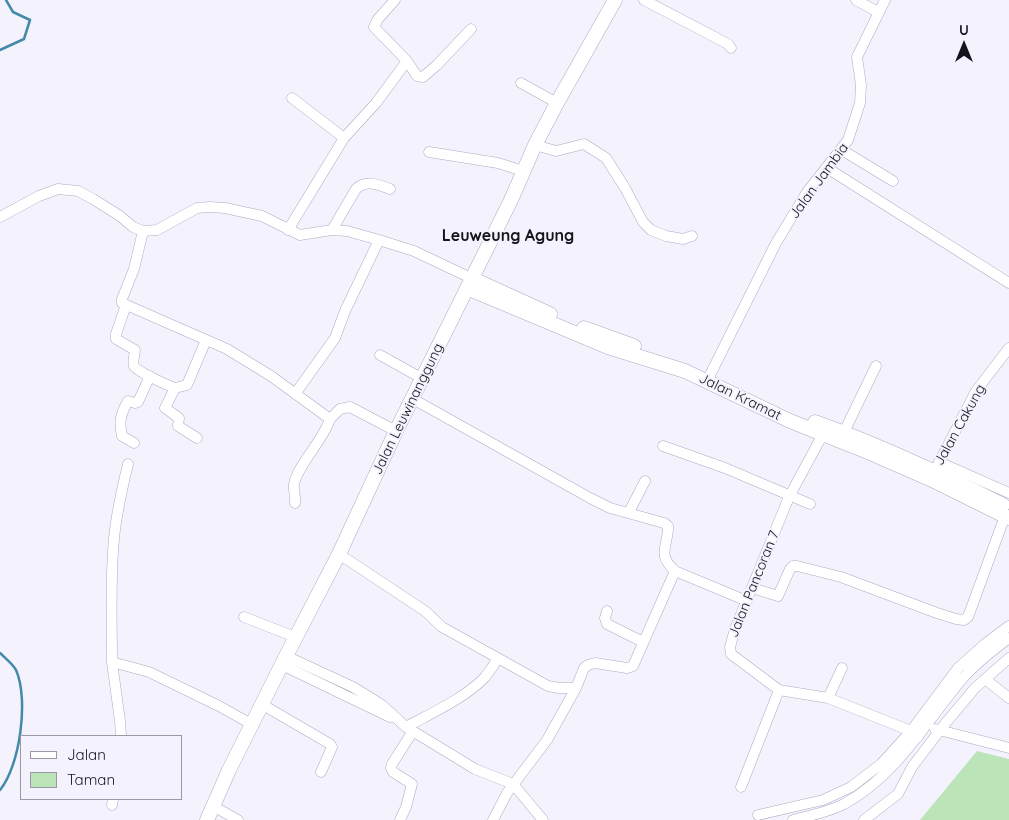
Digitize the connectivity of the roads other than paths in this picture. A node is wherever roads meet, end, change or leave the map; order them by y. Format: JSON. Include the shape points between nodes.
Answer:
{"nodes":[{"id":1,"x":395,"y":0,"type":"edge"},
{"id":2,"x":615,"y":0,"type":"edge"},
{"id":3,"x":644,"y":0,"type":"edge"},
{"id":4,"x":856,"y":0,"type":"edge"},
{"id":5,"x":885,"y":0,"type":"edge"},
{"id":6,"x":878,"y":12,"type":"junction"},
{"id":7,"x":470,"y":29,"type":"dead end"},
{"id":8,"x":731,"y":48,"type":"dead end"},
{"id":9,"x":407,"y":62,"type":"junction"},
{"id":10,"x":520,"y":83,"type":"dead end"},
{"id":11,"x":292,"y":98,"type":"dead end"},
{"id":12,"x":557,"y":103,"type":"junction"},
{"id":13,"x":344,"y":138,"type":"junction"},
{"id":14,"x":535,"y":145,"type":"junction"},
{"id":15,"x":842,"y":150,"type":"junction"},
{"id":16,"x":429,"y":152,"type":"dead end"},
{"id":17,"x":827,"y":168,"type":"junction"},
{"id":18,"x":523,"y":171,"type":"junction"},
{"id":19,"x":893,"y":181,"type":"dead end"},
{"id":20,"x":390,"y":189,"type":"dead end"},
{"id":21,"x":0,"y":217,"type":"edge"},
{"id":22,"x":288,"y":230,"type":"junction"},
{"id":23,"x":332,"y":230,"type":"junction"},
{"id":24,"x":143,"y":231,"type":"junction"},
{"id":25,"x":692,"y":236,"type":"dead end"},
{"id":26,"x":379,"y":240,"type":"junction"},
{"id":27,"x":466,"y":279,"type":"junction"},
{"id":28,"x":1009,"y":283,"type":"edge"},
{"id":29,"x":126,"y":305,"type":"junction"},
{"id":30,"x":206,"y":340,"type":"junction"},
{"id":31,"x":1009,"y":348,"type":"edge"},
{"id":32,"x":380,"y":355,"type":"dead end"},
{"id":33,"x":876,"y":366,"type":"dead end"},
{"id":34,"x":150,"y":376,"type":"junction"},
{"id":35,"x":709,"y":377,"type":"junction"},
{"id":36,"x":423,"y":379,"type":"junction"},
{"id":37,"x":175,"y":388,"type":"junction"},
{"id":38,"x":296,"y":394,"type":"junction"},
{"id":39,"x":413,"y":399,"type":"junction"},
{"id":40,"x":330,"y":419,"type":"junction"},
{"id":41,"x":396,"y":431,"type":"junction"},
{"id":42,"x":844,"y":432,"type":"junction"},
{"id":43,"x":823,"y":434,"type":"junction"},
{"id":44,"x":197,"y":438,"type":"dead end"},
{"id":45,"x":134,"y":443,"type":"dead end"},
{"id":46,"x":663,"y":446,"type":"dead end"},
{"id":47,"x":128,"y":464,"type":"dead end"},
{"id":48,"x":934,"y":470,"type":"junction"},
{"id":49,"x":645,"y":481,"type":"dead end"},
{"id":50,"x":1009,"y":493,"type":"edge"},
{"id":51,"x":790,"y":497,"type":"junction"},
{"id":52,"x":294,"y":503,"type":"dead end"},
{"id":53,"x":810,"y":504,"type":"dead end"},
{"id":54,"x":629,"y":512,"type":"junction"},
{"id":55,"x":1008,"y":514,"type":"edge"},
{"id":56,"x":339,"y":554,"type":"junction"},
{"id":57,"x":675,"y":571,"type":"junction"},
{"id":58,"x":752,"y":588,"type":"junction"},
{"id":59,"x":747,"y":601,"type":"junction"},
{"id":60,"x":607,"y":611,"type":"dead end"},
{"id":61,"x":244,"y":617,"type":"dead end"},
{"id":62,"x":1009,"y":626,"type":"edge"},
{"id":63,"x":296,"y":637,"type":"junction"},
{"id":64,"x":1009,"y":638,"type":"edge"},
{"id":65,"x":643,"y":642,"type":"junction"},
{"id":66,"x":498,"y":658,"type":"junction"},
{"id":67,"x":1009,"y":658,"type":"edge"},
{"id":68,"x":284,"y":660,"type":"junction"},
{"id":69,"x":112,"y":662,"type":"junction"},
{"id":70,"x":842,"y":668,"type":"dead end"},
{"id":71,"x":985,"y":679,"type":"junction"},
{"id":72,"x":576,"y":688,"type":"junction"},
{"id":73,"x":779,"y":690,"type":"junction"},
{"id":74,"x":828,"y":698,"type":"junction"},
{"id":75,"x":1009,"y":698,"type":"edge"},
{"id":76,"x":262,"y":705,"type":"junction"},
{"id":77,"x":253,"y":725,"type":"junction"},
{"id":78,"x":406,"y":726,"type":"junction"},
{"id":79,"x":926,"y":727,"type":"junction"},
{"id":80,"x":940,"y":730,"type":"junction"},
{"id":81,"x":915,"y":734,"type":"junction"},
{"id":82,"x":121,"y":735,"type":"edge"},
{"id":83,"x":1009,"y":748,"type":"edge"},
{"id":84,"x":321,"y":772,"type":"dead end"},
{"id":85,"x":513,"y":784,"type":"junction"},
{"id":86,"x":741,"y":787,"type":"dead end"},
{"id":87,"x":213,"y":806,"type":"junction"},
{"id":88,"x":758,"y":815,"type":"dead end"},
{"id":89,"x":207,"y":820,"type":"edge"},
{"id":90,"x":238,"y":820,"type":"edge"},
{"id":91,"x":400,"y":820,"type":"edge"},
{"id":92,"x":493,"y":820,"type":"edge"},
{"id":93,"x":543,"y":820,"type":"edge"},
{"id":94,"x":793,"y":820,"type":"edge"},
{"id":95,"x":864,"y":820,"type":"edge"}],
"edges":[{"from":1,"to":9,"type":"street","via":[[374,27]]},
{"from":2,"to":12,"type":"main road","name":"Jalan Leuwinanggung"},
{"from":3,"to":8,"type":"street"},
{"from":4,"to":6,"type":"street"},
{"from":5,"to":6,"type":"street","name":"Jalan Jambia"},
{"from":6,"to":15,"type":"street","name":"Jalan Jambia","via":[[857,57],[860,103]]},
{"from":7,"to":9,"type":"street","via":[[423,77],[417,76]]},
{"from":9,"to":13,"type":"street"},
{"from":10,"to":12,"type":"street"},
{"from":11,"to":13,"type":"street"},
{"from":12,"to":14,"type":"main road","name":"Jalan Leuwinanggung"},
{"from":13,"to":22,"type":"street"},
{"from":14,"to":18,"type":"main road","name":"Jalan Leuwinanggung"},
{"from":14,"to":25,"type":"street","via":[[556,151],[584,144],[606,158],[643,222],[651,230],[683,240]]},
{"from":15,"to":17,"type":"street","name":"Jalan Jambia"},
{"from":15,"to":19,"type":"street"},
{"from":16,"to":18,"type":"street","via":[[498,163]]},
{"from":17,"to":28,"type":"street"},
{"from":17,"to":35,"type":"street","name":"Jalan Jambia","via":[[806,192],[776,243]]},
{"from":18,"to":27,"type":"main road","name":"Jalan Leuwinanggung","via":[[511,200]]},
{"from":20,"to":23,"type":"street","via":[[376,184],[360,185]]},
{"from":21,"to":24,"type":"street","via":[[39,196],[65,189],[93,199]]},
{"from":22,"to":23,"type":"street","via":[[300,235]]},
{"from":22,"to":24,"type":"street","via":[[262,216],[210,207],[197,208],[157,230]]},
{"from":23,"to":26,"type":"street"},
{"from":24,"to":29,"type":"street","via":[[134,269],[122,299],[122,304]]},
{"from":26,"to":27,"type":"street","via":[[414,251]]},
{"from":26,"to":38,"type":"street","via":[[335,338]]},
{"from":27,"to":35,"type":"main road","name":"Jalan Kramat","via":[[608,347]]},
{"from":27,"to":36,"type":"main road","name":"Jalan Leuwinanggung"},
{"from":29,"to":30,"type":"street"},
{"from":29,"to":34,"type":"street","via":[[116,338],[135,349],[134,366]]},
{"from":30,"to":37,"type":"street","via":[[187,385]]},
{"from":30,"to":38,"type":"street","via":[[249,362]]},
{"from":31,"to":48,"type":"street","name":"Jalan Cakung","via":[[976,391]]},
{"from":32,"to":36,"type":"street"},
{"from":33,"to":42,"type":"street"},
{"from":34,"to":37,"type":"street"},
{"from":34,"to":45,"type":"street","via":[[138,402],[128,401],[121,418],[122,436]]},
{"from":35,"to":42,"type":"main road","name":"Jalan Kramat"},
{"from":35,"to":43,"type":"main road","name":"Jalan Kramat","via":[[790,421]]},
{"from":36,"to":39,"type":"main road","name":"Jalan Leuwinanggung"},
{"from":37,"to":44,"type":"street","via":[[165,408],[179,417],[178,426]]},
{"from":38,"to":40,"type":"street"},
{"from":39,"to":41,"type":"main road","name":"Jalan Leuwinanggung"},
{"from":39,"to":54,"type":"street","via":[[590,498],[610,508]]},
{"from":40,"to":41,"type":"street","via":[[343,408],[350,407]]},
{"from":40,"to":52,"type":"street","via":[[294,483]]},
{"from":41,"to":56,"type":"main road","name":"Jalan Leuwinanggung"},
{"from":42,"to":48,"type":"main road","name":"Jalan Kramat"},
{"from":43,"to":48,"type":"main road","name":"Jalan Kramat","via":[[868,452]]},
{"from":43,"to":51,"type":"street","name":"Jalan Pancoran 7"},
{"from":46,"to":51,"type":"street","via":[[725,468]]},
{"from":47,"to":69,"type":"street","via":[[114,539]]},
{"from":48,"to":50,"type":"street"},
{"from":48,"to":55,"type":"main road","name":"Jalan Kramat"},
{"from":49,"to":54,"type":"street"},
{"from":51,"to":53,"type":"street"},
{"from":51,"to":58,"type":"street","name":"Jalan Pancoran 7"},
{"from":54,"to":57,"type":"street","via":[[668,526],[664,559]]},
{"from":55,"to":58,"type":"street","via":[[968,617],[964,620],[841,577],[797,566],[790,569],[778,596]]},
{"from":56,"to":63,"type":"main road","name":"Jalan Leuwinanggung"},
{"from":56,"to":66,"type":"street","via":[[425,611],[442,627]]},
{"from":57,"to":59,"type":"street"},
{"from":57,"to":65,"type":"street"},
{"from":58,"to":59,"type":"street","name":"Jalan Pancoran 7"},
{"from":59,"to":73,"type":"street","name":"Jalan Pancoran 7","via":[[731,640],[731,654]]},
{"from":60,"to":65,"type":"street","via":[[606,624]]},
{"from":61,"to":63,"type":"street"},
{"from":62,"to":81,"type":"street","via":[[958,668]]},
{"from":63,"to":68,"type":"main road","name":"Jalan Leuwinanggung"},
{"from":64,"to":79,"type":"street","via":[[964,677]]},
{"from":65,"to":72,"type":"street","via":[[633,666],[588,665]]},
{"from":66,"to":72,"type":"street","via":[[548,686]]},
{"from":66,"to":78,"type":"street","via":[[476,684]]},
{"from":67,"to":71,"type":"street"},
{"from":68,"to":76,"type":"main road","name":"Jalan Leuwinanggung"},
{"from":68,"to":78,"type":"street"},
{"from":69,"to":77,"type":"street","via":[[149,672]]},
{"from":69,"to":82,"type":"street"},
{"from":70,"to":74,"type":"street"},
{"from":71,"to":75,"type":"street"},
{"from":71,"to":80,"type":"street"},
{"from":72,"to":85,"type":"street","via":[[547,740]]},
{"from":73,"to":74,"type":"street","name":"Jalan Pancoran 7"},
{"from":73,"to":86,"type":"street"},
{"from":74,"to":81,"type":"street","name":"Jalan Pancoran 7"},
{"from":76,"to":77,"type":"main road","name":"Jalan Leuwinanggung"},
{"from":76,"to":84,"type":"street","via":[[330,744],[332,747]]},
{"from":77,"to":87,"type":"main road","name":"Jalan Leuwinanggung"},
{"from":78,"to":85,"type":"street","via":[[475,769]]},
{"from":78,"to":91,"type":"street","via":[[391,768],[412,784]]},
{"from":79,"to":80,"type":"street"},
{"from":79,"to":81,"type":"street"},
{"from":80,"to":83,"type":"street"},
{"from":80,"to":95,"type":"street","via":[[912,767],[898,794]]},
{"from":81,"to":88,"type":"street","via":[[881,764],[838,794]]},
{"from":81,"to":94,"type":"street","via":[[888,772],[864,791],[842,805]]},
{"from":85,"to":92,"type":"street"},
{"from":85,"to":93,"type":"street"},
{"from":87,"to":89,"type":"main road","name":"Jalan Leuwinanggung"},
{"from":87,"to":90,"type":"street"}]}
